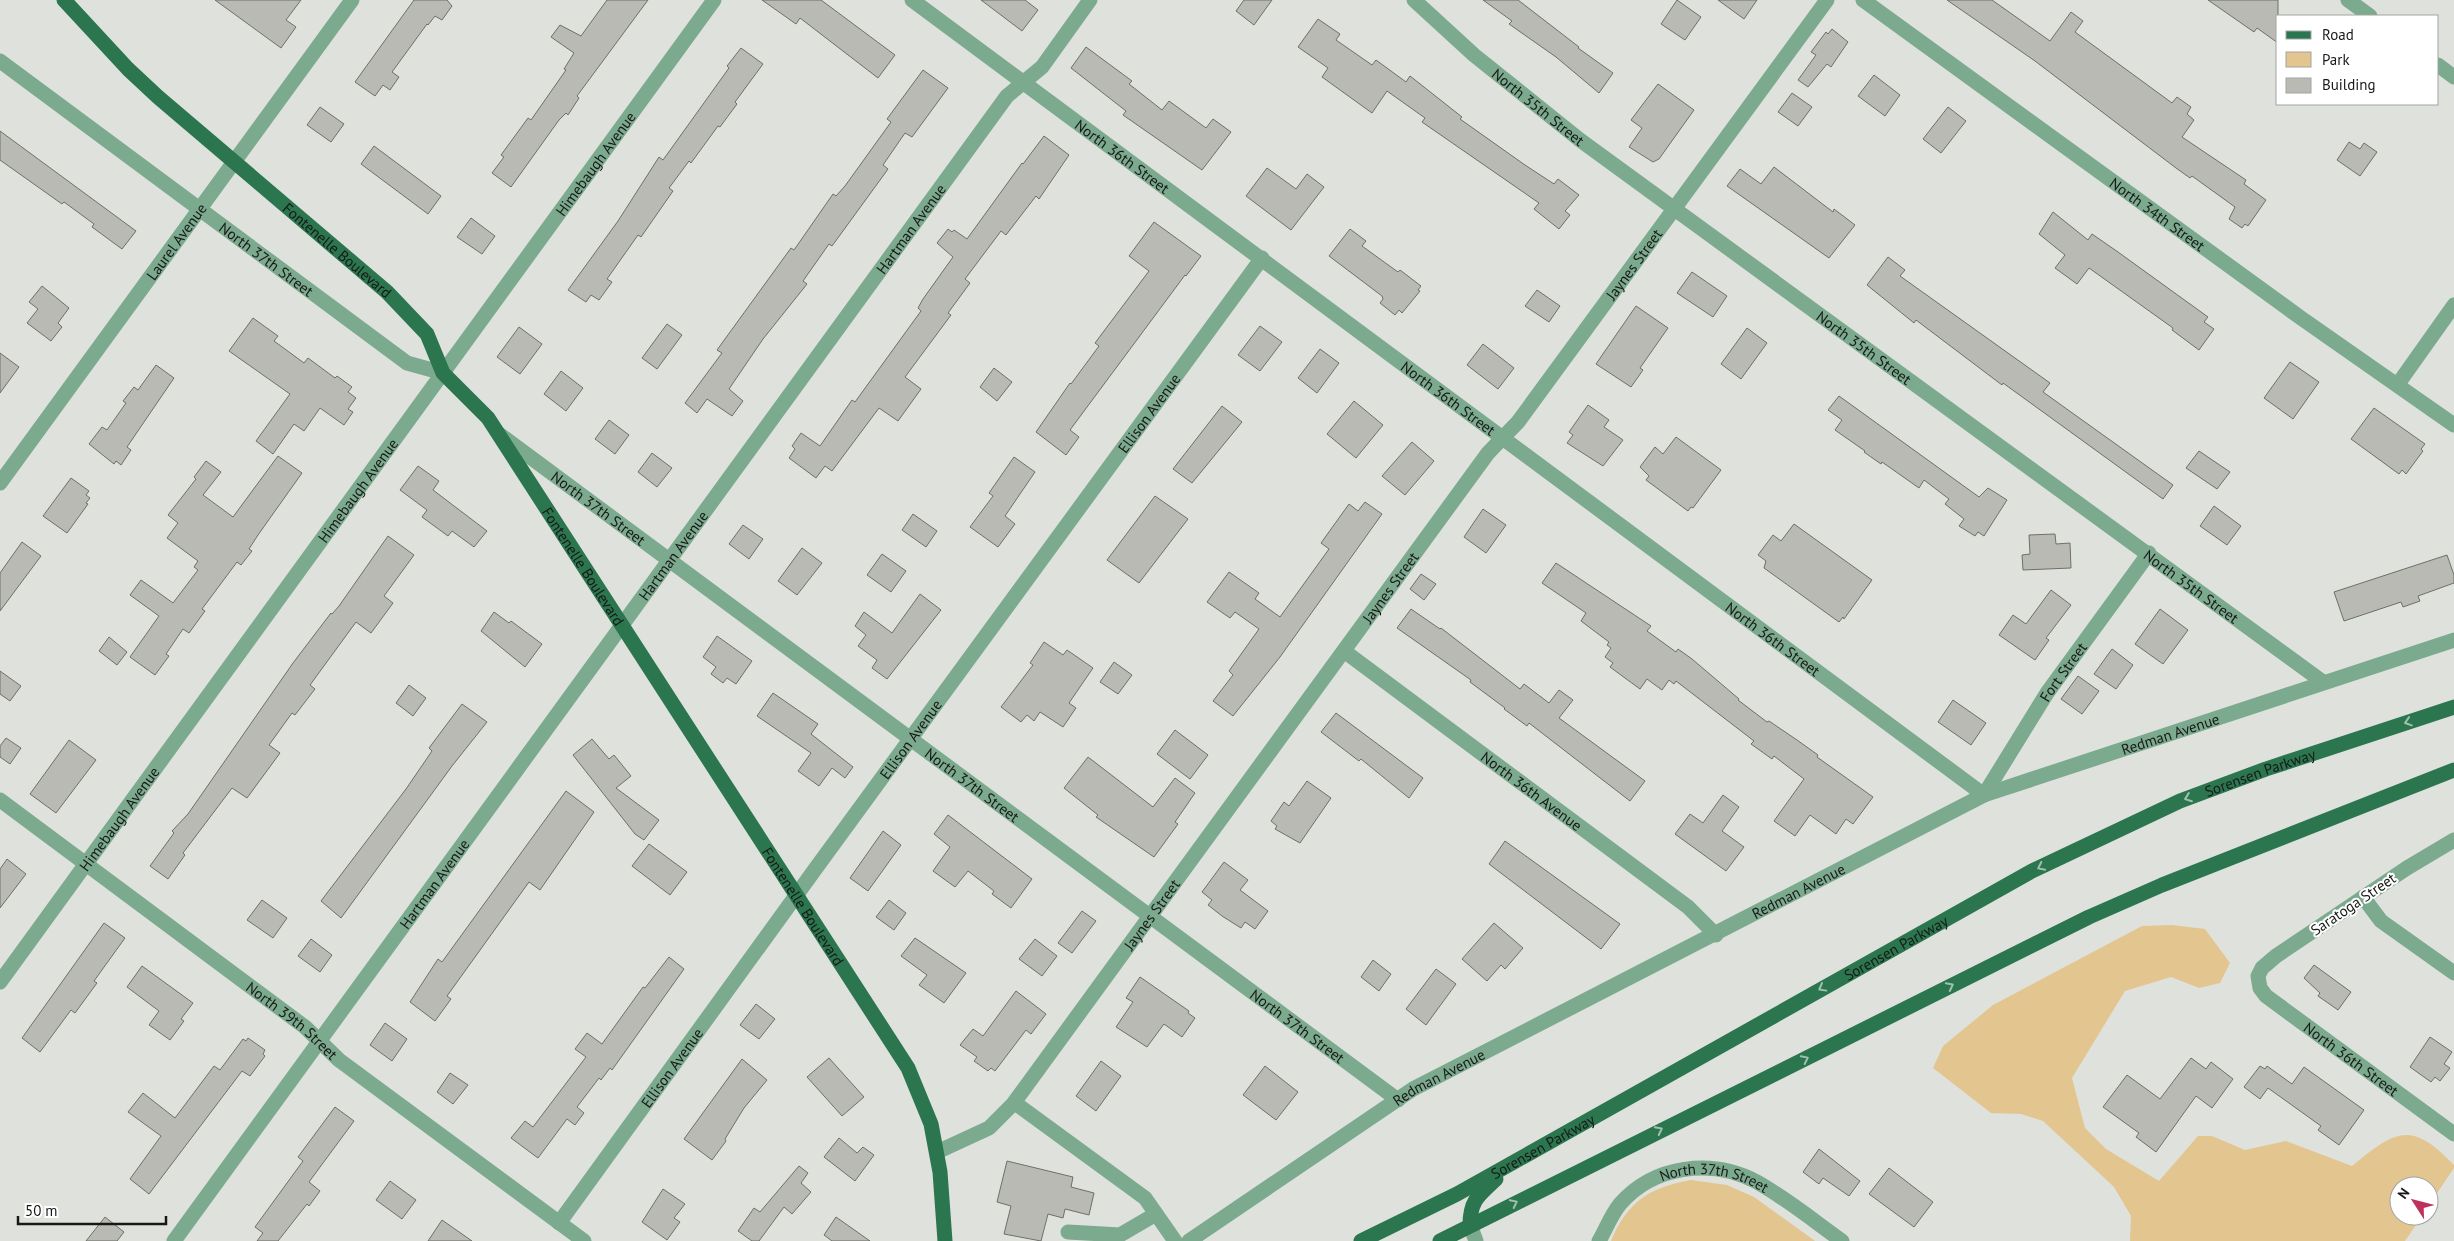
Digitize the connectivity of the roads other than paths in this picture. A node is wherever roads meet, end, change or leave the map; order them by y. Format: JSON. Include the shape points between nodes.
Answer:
{"nodes":[{"id":1,"x":64,"y":0,"type":"edge"},
{"id":2,"x":352,"y":0,"type":"edge"},
{"id":3,"x":714,"y":0,"type":"edge"},
{"id":4,"x":912,"y":0,"type":"edge"},
{"id":5,"x":1090,"y":0,"type":"edge"},
{"id":6,"x":1414,"y":0,"type":"edge"},
{"id":7,"x":1827,"y":0,"type":"edge"},
{"id":8,"x":1863,"y":0,"type":"edge"},
{"id":9,"x":2348,"y":0,"type":"edge"},
{"id":10,"x":2369,"y":15,"type":"edge"},
{"id":11,"x":0,"y":61,"type":"edge"},
{"id":12,"x":2439,"y":66,"type":"edge"},
{"id":13,"x":2454,"y":77,"type":"edge"},
{"id":14,"x":1023,"y":82,"type":"junction"},
{"id":15,"x":234,"y":161,"type":"junction"},
{"id":16,"x":200,"y":209,"type":"junction"},
{"id":17,"x":1674,"y":209,"type":"junction"},
{"id":18,"x":1262,"y":258,"type":"junction"},
{"id":19,"x":2454,"y":305,"type":"edge"},
{"id":20,"x":443,"y":373,"type":"junction"},
{"id":21,"x":2398,"y":384,"type":"junction"},
{"id":22,"x":2454,"y":425,"type":"edge"},
{"id":23,"x":498,"y":433,"type":"junction"},
{"id":24,"x":1503,"y":438,"type":"junction"},
{"id":25,"x":0,"y":483,"type":"edge"},
{"id":26,"x":2149,"y":553,"type":"junction"},
{"id":27,"x":668,"y":560,"type":"junction"},
{"id":28,"x":622,"y":626,"type":"junction"},
{"id":29,"x":2454,"y":640,"type":"edge"},
{"id":30,"x":1344,"y":651,"type":"junction"},
{"id":31,"x":2323,"y":682,"type":"junction"},
{"id":32,"x":2454,"y":707,"type":"edge"},
{"id":33,"x":911,"y":738,"type":"junction"},
{"id":34,"x":2454,"y":770,"type":"edge"},
{"id":35,"x":1984,"y":795,"type":"junction"},
{"id":36,"x":0,"y":800,"type":"edge"},
{"id":37,"x":2454,"y":840,"type":"edge"},
{"id":38,"x":86,"y":864,"type":"junction"},
{"id":39,"x":796,"y":895,"type":"junction"},
{"id":40,"x":2363,"y":897,"type":"junction"},
{"id":41,"x":1150,"y":916,"type":"junction"},
{"id":42,"x":1716,"y":935,"type":"junction"},
{"id":43,"x":2454,"y":973,"type":"edge"},
{"id":44,"x":2258,"y":976,"type":"joint"},
{"id":45,"x":0,"y":982,"type":"edge"},
{"id":46,"x":319,"y":1042,"type":"junction"},
{"id":47,"x":1398,"y":1100,"type":"junction"},
{"id":48,"x":1015,"y":1103,"type":"junction"},
{"id":49,"x":2454,"y":1134,"type":"edge"},
{"id":50,"x":937,"y":1152,"type":"junction"},
{"id":51,"x":1510,"y":1164,"type":"junction"},
{"id":52,"x":1156,"y":1214,"type":"junction"},
{"id":53,"x":560,"y":1223,"type":"junction"},
{"id":54,"x":1470,"y":1225,"type":"junction"},
{"id":55,"x":1068,"y":1232,"type":"dead end"},
{"id":56,"x":174,"y":1241,"type":"edge"},
{"id":57,"x":584,"y":1241,"type":"edge"},
{"id":58,"x":945,"y":1241,"type":"edge"},
{"id":59,"x":1174,"y":1241,"type":"edge"},
{"id":60,"x":1189,"y":1241,"type":"edge"},
{"id":61,"x":1361,"y":1241,"type":"edge"},
{"id":62,"x":1440,"y":1241,"type":"edge"},
{"id":63,"x":1476,"y":1241,"type":"edge"},
{"id":64,"x":1599,"y":1241,"type":"edge"},
{"id":65,"x":1842,"y":1241,"type":"edge"}],
"edges":[{"from":1,"to":15,"type":"main road","name":"Fontenelle Boulevard","via":[[152,92]]},
{"from":2,"to":15,"type":"street","name":"Laurel Avenue"},
{"from":3,"to":20,"type":"street","name":"Himebaugh Avenue"},
{"from":4,"to":14,"type":"street","name":"North 36th Street"},
{"from":5,"to":14,"type":"street","name":"Hartman Avenue","via":[[1042,67]]},
{"from":6,"to":17,"type":"street","name":"North 35th Street","via":[[1522,94]]},
{"from":7,"to":17,"type":"street","name":"Jaynes Street"},
{"from":8,"to":21,"type":"street","name":"North 34th Street"},
{"from":9,"to":10,"type":"street"},
{"from":11,"to":16,"type":"street","name":"North 37th Street"},
{"from":12,"to":13,"type":"street"},
{"from":14,"to":18,"type":"street","name":"North 36th Street"},
{"from":14,"to":27,"type":"street","name":"Hartman Avenue","via":[[1007,96]]},
{"from":15,"to":16,"type":"street","name":"Laurel Avenue"},
{"from":15,"to":20,"type":"main road","name":"Fontenelle Boulevard","via":[[387,292],[428,334]]},
{"from":16,"to":20,"type":"street","name":"North 37th Street","via":[[407,363]]},
{"from":16,"to":25,"type":"street","name":"Laurel Avenue"},
{"from":17,"to":24,"type":"street","name":"Jaynes Street"},
{"from":17,"to":26,"type":"street","name":"North 35th Street"},
{"from":18,"to":24,"type":"street","name":"North 36th Street"},
{"from":18,"to":33,"type":"street","name":"Ellison Avenue"},
{"from":19,"to":21,"type":"street"},
{"from":20,"to":23,"type":"main road","name":"Fontenelle Boulevard","via":[[488,418]]},
{"from":20,"to":38,"type":"street","name":"Himebaugh Avenue"},
{"from":21,"to":22,"type":"street","name":"North 34th Street"},
{"from":23,"to":27,"type":"street","name":"North 37th Street"},
{"from":23,"to":28,"type":"main road","name":"Fontenelle Boulevard"},
{"from":24,"to":30,"type":"street","name":"Jaynes Street","via":[[1488,452]]},
{"from":24,"to":35,"type":"street","name":"North 36th Street"},
{"from":26,"to":31,"type":"street","name":"North 35th Street"},
{"from":26,"to":35,"type":"street","name":"Fort Street","via":[[2046,693]]},
{"from":27,"to":28,"type":"street","name":"Hartman Avenue"},
{"from":27,"to":33,"type":"street","name":"North 37th Street"},
{"from":28,"to":39,"type":"main road","name":"Fontenelle Boulevard"},
{"from":28,"to":46,"type":"street","name":"Hartman Avenue"},
{"from":29,"to":31,"type":"street","name":"Redman Avenue"},
{"from":30,"to":41,"type":"street","name":"Jaynes Street"},
{"from":30,"to":42,"type":"street","name":"North 36th Avenue","via":[[1688,907]]},
{"from":31,"to":35,"type":"street","name":"Redman Avenue"},
{"from":32,"to":51,"type":"main road","name":"Sorensen Parkway","one_way":true,"via":[[2188,798],[2032,871]]},
{"from":33,"to":39,"type":"street","name":"Ellison Avenue"},
{"from":33,"to":41,"type":"street","name":"North 37th Street"},
{"from":54,"to":34,"type":"main road","one_way":true,"via":[[2089,917]]},
{"from":35,"to":42,"type":"street","name":"Redman Avenue"},
{"from":36,"to":38,"type":"street","name":"North 39th Street"},
{"from":37,"to":40,"type":"street","name":"Saratoga Street"},
{"from":38,"to":45,"type":"street","name":"Himebaugh Avenue"},
{"from":38,"to":46,"type":"street","name":"North 39th Street","via":[[305,1027]]},
{"from":39,"to":50,"type":"main road","name":"Fontenelle Boulevard","via":[[908,1068],[931,1124]]},
{"from":39,"to":53,"type":"street","name":"Ellison Avenue"},
{"from":40,"to":43,"type":"street","via":[[2381,921]]},
{"from":40,"to":44,"type":"street","name":"Saratoga Street","via":[[2276,956]]},
{"from":41,"to":47,"type":"street","name":"North 37th Street"},
{"from":41,"to":48,"type":"street","name":"Jaynes Street"},
{"from":42,"to":47,"type":"street","name":"Redman Avenue"},
{"from":44,"to":49,"type":"street","name":"North 36th Street","via":[[2260,988],[2266,996]]},
{"from":46,"to":53,"type":"street","name":"North 39th Street"},
{"from":46,"to":56,"type":"street","name":"Hartman Avenue"},
{"from":47,"to":60,"type":"street","name":"Redman Avenue"},
{"from":48,"to":50,"type":"street","name":"Jaynes Street","via":[[989,1128]]},
{"from":48,"to":52,"type":"street","via":[[1145,1198]]},
{"from":50,"to":58,"type":"main road","name":"Fontenelle Boulevard"},
{"from":51,"to":54,"type":"main road","via":[[1474,1200],[1470,1209]]},
{"from":51,"to":61,"type":"main road","name":"Sorensen Parkway"},
{"from":52,"to":55,"type":"street","via":[[1120,1234]]},
{"from":52,"to":59,"type":"street"},
{"from":53,"to":57,"type":"street","name":"North 39th Street"},
{"from":54,"to":62,"type":"main road"},
{"from":54,"to":63,"type":"street"},
{"from":64,"to":65,"type":"street","name":"North 37th Street","via":[[1613,1213],[1636,1189],[1670,1172],[1714,1168],[1756,1182]]}]}
